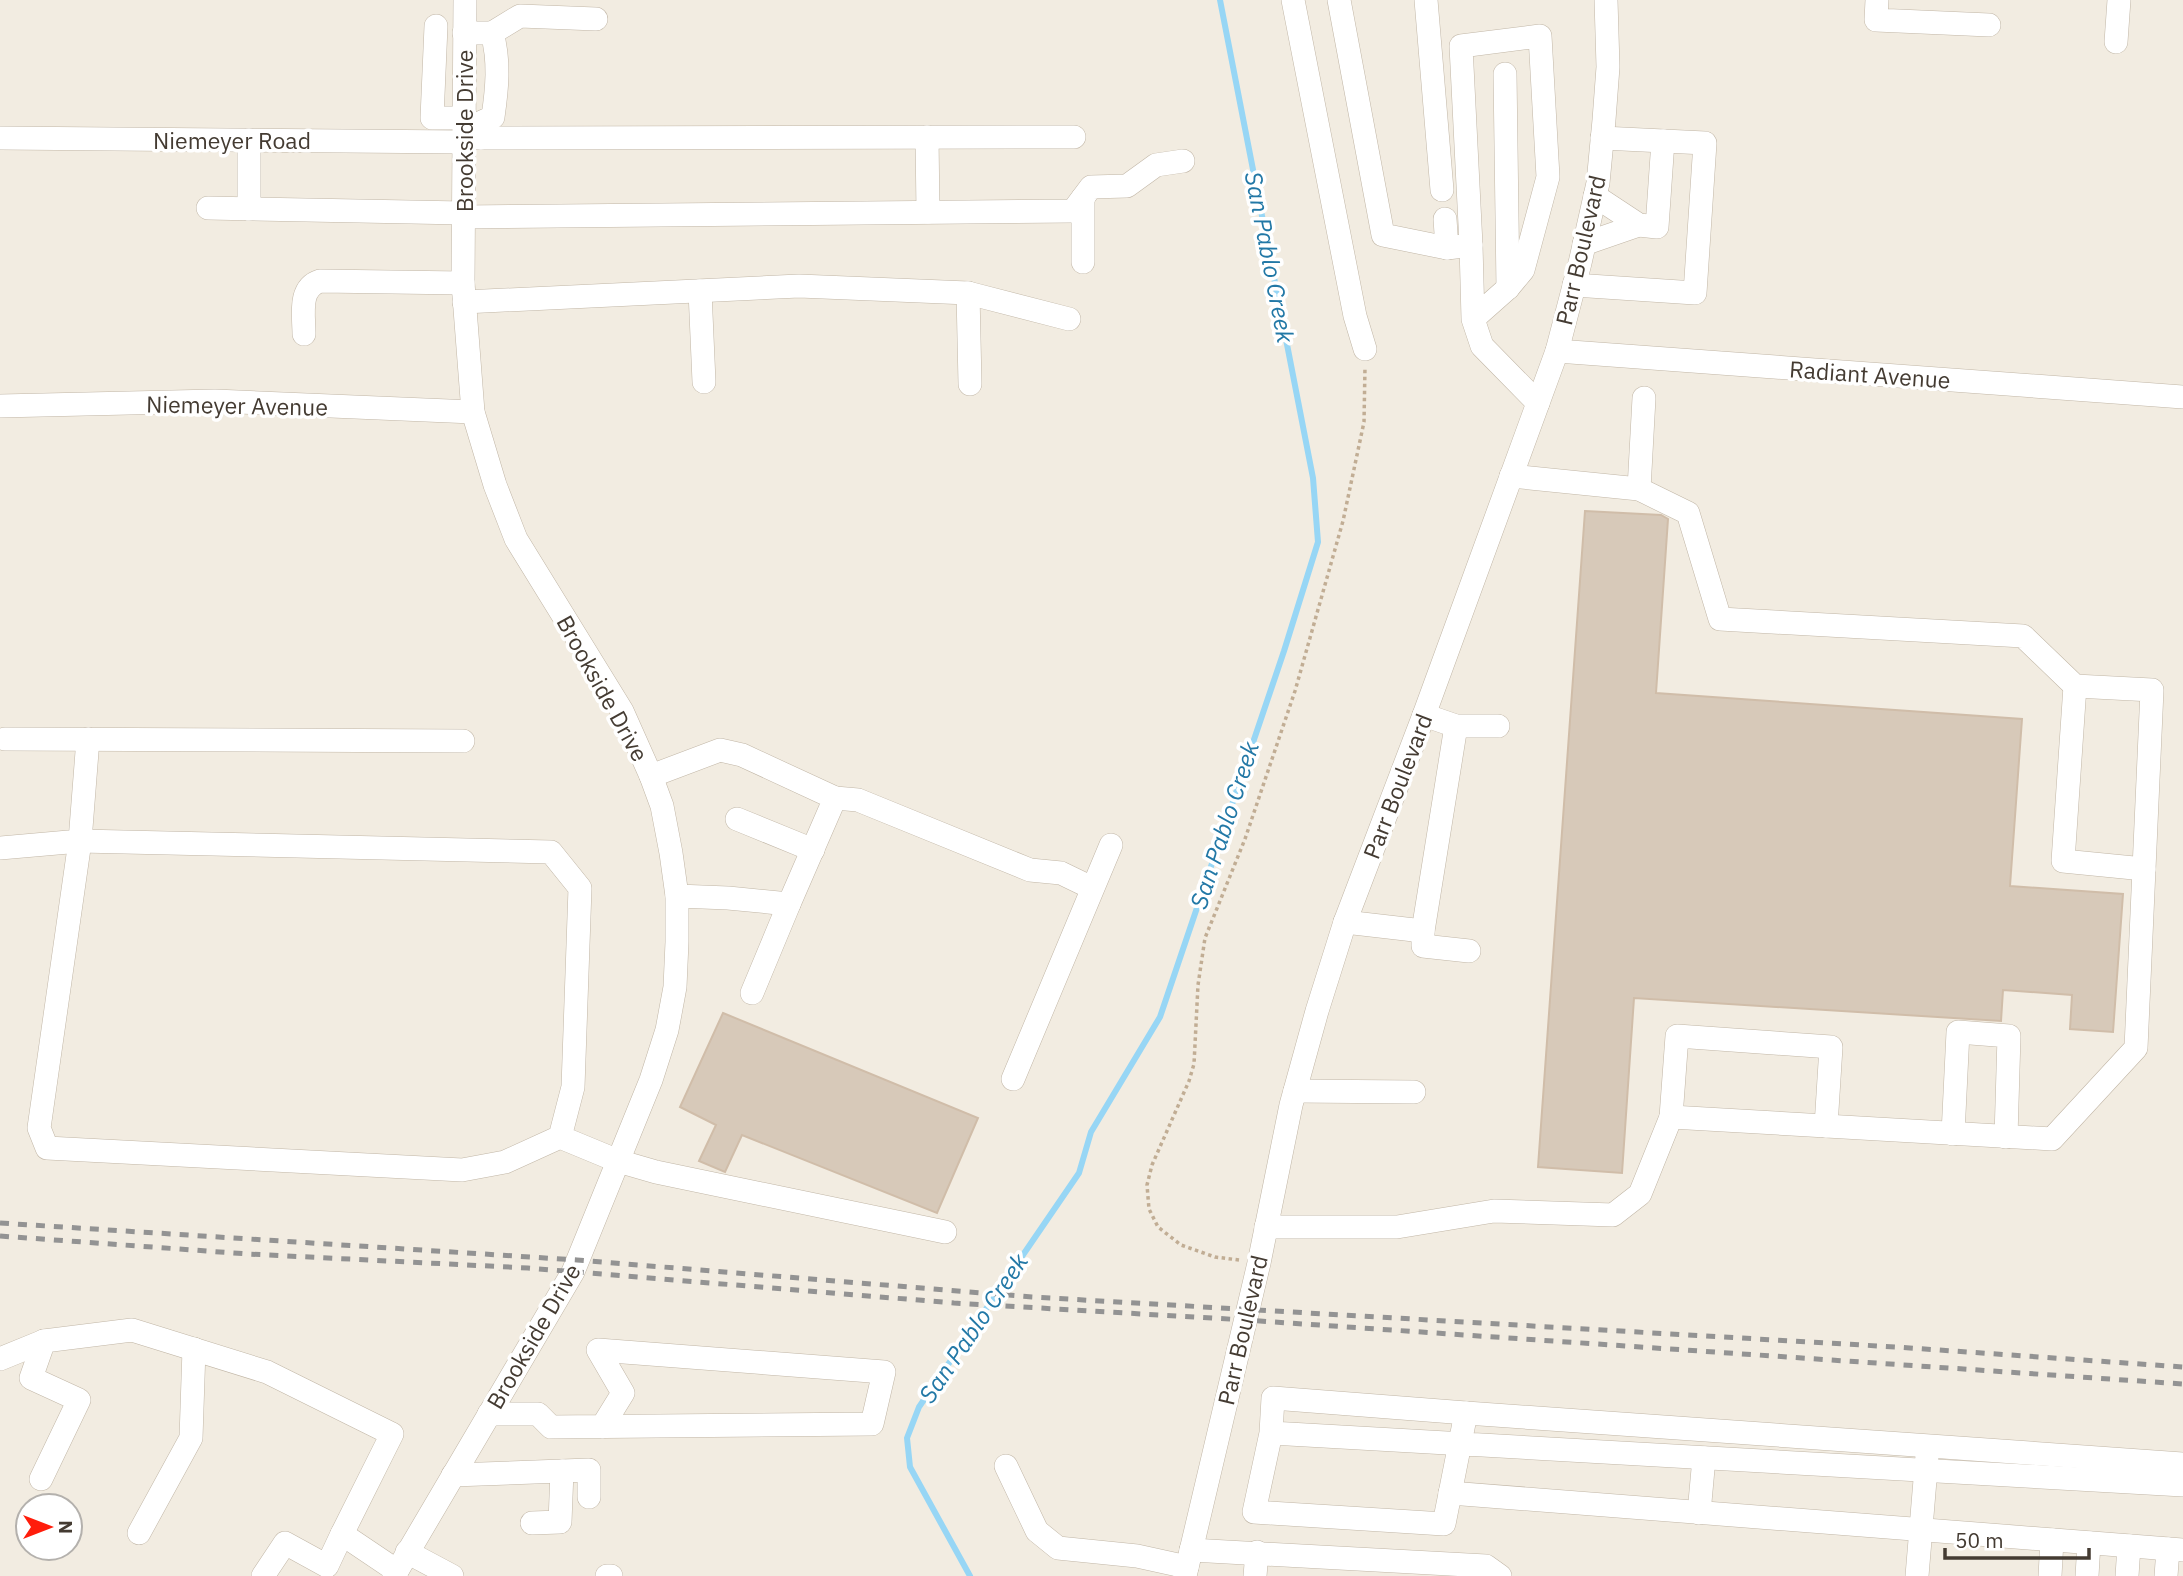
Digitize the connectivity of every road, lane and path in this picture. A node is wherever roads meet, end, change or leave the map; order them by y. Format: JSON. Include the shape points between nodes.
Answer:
{"nodes":[{"id":1,"x":464,"y":0,"type":"edge"},
{"id":2,"x":1293,"y":0,"type":"edge"},
{"id":3,"x":1339,"y":0,"type":"edge"},
{"id":4,"x":1426,"y":0,"type":"edge"},
{"id":5,"x":1606,"y":0,"type":"edge"},
{"id":6,"x":1877,"y":0,"type":"edge"},
{"id":7,"x":2119,"y":0,"type":"edge"},
{"id":8,"x":520,"y":8,"type":"edge"},
{"id":9,"x":596,"y":19,"type":"dead end"},
{"id":10,"x":1989,"y":25,"type":"dead end"},
{"id":11,"x":436,"y":26,"type":"dead end"},
{"id":12,"x":464,"y":33,"type":"junction"},
{"id":13,"x":492,"y":33,"type":"junction"},
{"id":14,"x":2116,"y":42,"type":"dead end"},
{"id":15,"x":1505,"y":74,"type":"dead end"},
{"id":16,"x":432,"y":118,"type":"junction"},
{"id":17,"x":468,"y":134,"type":"junction"},
{"id":18,"x":927,"y":137,"type":"junction"},
{"id":19,"x":1074,"y":137,"type":"dead end"},
{"id":20,"x":0,"y":138,"type":"edge"},
{"id":21,"x":1602,"y":138,"type":"junction"},
{"id":22,"x":249,"y":140,"type":"junction"},
{"id":23,"x":433,"y":141,"type":"junction"},
{"id":24,"x":1663,"y":141,"type":"junction"},
{"id":25,"x":1184,"y":161,"type":"dead end"},
{"id":26,"x":1442,"y":190,"type":"dead end"},
{"id":27,"x":1595,"y":196,"type":"junction"},
{"id":28,"x":1083,"y":198,"type":"junction"},
{"id":29,"x":208,"y":208,"type":"dead end"},
{"id":30,"x":249,"y":209,"type":"junction"},
{"id":31,"x":928,"y":212,"type":"junction"},
{"id":32,"x":463,"y":215,"type":"junction"},
{"id":33,"x":1445,"y":219,"type":"dead end"},
{"id":34,"x":1639,"y":225,"type":"junction"},
{"id":35,"x":1584,"y":244,"type":"junction"},
{"id":36,"x":1471,"y":245,"type":"junction"},
{"id":37,"x":1447,"y":248,"type":"junction"},
{"id":38,"x":1083,"y":262,"type":"dead end"},
{"id":39,"x":1574,"y":285,"type":"junction"},
{"id":40,"x":1508,"y":288,"type":"junction"},
{"id":41,"x":700,"y":291,"type":"junction"},
{"id":42,"x":463,"y":292,"type":"junction"},
{"id":43,"x":968,"y":293,"type":"junction"},
{"id":44,"x":1069,"y":319,"type":"dead end"},
{"id":45,"x":1473,"y":319,"type":"junction"},
{"id":46,"x":304,"y":334,"type":"dead end"},
{"id":47,"x":1366,"y":349,"type":"joint"},
{"id":48,"x":1557,"y":351,"type":"junction"},
{"id":49,"x":704,"y":382,"type":"dead end"},
{"id":50,"x":970,"y":384,"type":"dead end"},
{"id":51,"x":2183,"y":397,"type":"edge"},
{"id":52,"x":1644,"y":398,"type":"dead end"},
{"id":53,"x":1538,"y":403,"type":"junction"},
{"id":54,"x":0,"y":406,"type":"edge"},
{"id":55,"x":473,"y":412,"type":"junction"},
{"id":56,"x":1511,"y":476,"type":"junction"},
{"id":57,"x":1639,"y":489,"type":"junction"},
{"id":58,"x":2075,"y":686,"type":"junction"},
{"id":59,"x":1424,"y":715,"type":"junction"},
{"id":60,"x":1457,"y":726,"type":"junction"},
{"id":61,"x":1498,"y":726,"type":"dead end"},
{"id":62,"x":5,"y":739,"type":"dead end"},
{"id":63,"x":88,"y":739,"type":"junction"},
{"id":64,"x":463,"y":741,"type":"dead end"},
{"id":65,"x":651,"y":776,"type":"junction"},
{"id":66,"x":835,"y":798,"type":"junction"},
{"id":67,"x":737,"y":819,"type":"dead end"},
{"id":68,"x":80,"y":841,"type":"junction"},
{"id":69,"x":1111,"y":845,"type":"dead end"},
{"id":70,"x":0,"y":848,"type":"edge"},
{"id":71,"x":813,"y":850,"type":"junction"},
{"id":72,"x":2144,"y":869,"type":"junction"},
{"id":73,"x":1093,"y":888,"type":"junction"},
{"id":74,"x":677,"y":896,"type":"junction"},
{"id":75,"x":789,"y":904,"type":"junction"},
{"id":76,"x":1345,"y":922,"type":"junction"},
{"id":77,"x":1423,"y":939,"type":"junction"},
{"id":78,"x":1469,"y":951,"type":"dead end"},
{"id":79,"x":752,"y":993,"type":"dead end"},
{"id":80,"x":1013,"y":1079,"type":"dead end"},
{"id":81,"x":1295,"y":1091,"type":"junction"},
{"id":82,"x":1414,"y":1092,"type":"dead end"},
{"id":83,"x":1671,"y":1118,"type":"junction"},
{"id":84,"x":1826,"y":1126,"type":"junction"},
{"id":85,"x":1953,"y":1133,"type":"junction"},
{"id":86,"x":560,"y":1137,"type":"junction"},
{"id":87,"x":2006,"y":1137,"type":"junction"},
{"id":88,"x":618,"y":1161,"type":"junction"},
{"id":89,"x":1266,"y":1227,"type":"junction"},
{"id":90,"x":945,"y":1233,"type":"dead end"},
{"id":91,"x":1259,"y":1263,"type":"junction"},
{"id":92,"x":44,"y":1341,"type":"junction"},
{"id":93,"x":194,"y":1349,"type":"junction"},
{"id":94,"x":0,"y":1359,"type":"edge"},
{"id":95,"x":1466,"y":1413,"type":"junction"},
{"id":96,"x":489,"y":1414,"type":"junction"},
{"id":97,"x":602,"y":1427,"type":"junction"},
{"id":98,"x":1271,"y":1433,"type":"junction"},
{"id":99,"x":1461,"y":1444,"type":"junction"},
{"id":100,"x":1927,"y":1446,"type":"junction"},
{"id":101,"x":1704,"y":1458,"type":"junction"},
{"id":102,"x":2183,"y":1464,"type":"edge"},
{"id":103,"x":1006,"y":1466,"type":"dead end"},
{"id":104,"x":1927,"y":1470,"type":"junction"},
{"id":105,"x":562,"y":1471,"type":"junction"},
{"id":106,"x":453,"y":1475,"type":"junction"},
{"id":107,"x":41,"y":1479,"type":"dead end"},
{"id":108,"x":2183,"y":1485,"type":"edge"},
{"id":109,"x":1450,"y":1493,"type":"junction"},
{"id":110,"x":589,"y":1497,"type":"dead end"},
{"id":111,"x":1699,"y":1513,"type":"junction"},
{"id":112,"x":532,"y":1523,"type":"dead end"},
{"id":113,"x":1922,"y":1530,"type":"junction"},
{"id":114,"x":139,"y":1533,"type":"dead end"},
{"id":115,"x":342,"y":1534,"type":"junction"},
{"id":116,"x":2052,"y":1540,"type":"junction"},
{"id":117,"x":2089,"y":1543,"type":"junction"},
{"id":118,"x":2129,"y":1546,"type":"junction"},
{"id":119,"x":2175,"y":1549,"type":"edge"},
{"id":120,"x":1257,"y":1552,"type":"junction"},
{"id":121,"x":1188,"y":1564,"type":"edge"},
{"id":122,"x":399,"y":1566,"type":"edge"},
{"id":123,"x":306,"y":1567,"type":"edge"},
{"id":124,"x":263,"y":1576,"type":"edge"},
{"id":125,"x":452,"y":1576,"type":"edge"},
{"id":126,"x":1255,"y":1576,"type":"edge"},
{"id":127,"x":1500,"y":1576,"type":"edge"},
{"id":128,"x":1917,"y":1576,"type":"edge"},
{"id":129,"x":2050,"y":1576,"type":"edge"},
{"id":130,"x":2087,"y":1576,"type":"edge"},
{"id":131,"x":2127,"y":1576,"type":"edge"},
{"id":132,"x":2166,"y":1576,"type":"edge"}],
"edges":[{"from":1,"to":12,"type":"street","name":"Brookside Drive"},
{"from":2,"to":47,"type":"street","via":[[1355,316]]},
{"from":3,"to":37,"type":"street","via":[[1383,235]]},
{"from":4,"to":26,"type":"street"},
{"from":5,"to":21,"type":"street","name":"Parr Boulevard","via":[[1608,66]]},
{"from":6,"to":10,"type":"street","via":[[1876,20]]},
{"from":7,"to":14,"type":"street"},
{"from":8,"to":9,"type":"street"},
{"from":8,"to":13,"type":"street"},
{"from":11,"to":16,"type":"street"},
{"from":12,"to":13,"type":"street"},
{"from":12,"to":17,"type":"street","name":"Brookside Drive"},
{"from":13,"to":17,"type":"street","via":[[497,51],[493,117]]},
{"from":15,"to":40,"type":"street"},
{"from":16,"to":17,"type":"street"},
{"from":16,"to":23,"type":"street"},
{"from":17,"to":18,"type":"street"},
{"from":17,"to":23,"type":"street","name":"Niemeyer Road"},
{"from":17,"to":32,"type":"street","name":"Brookside Drive"},
{"from":18,"to":19,"type":"street"},
{"from":18,"to":31,"type":"street"},
{"from":20,"to":22,"type":"street","name":"Niemeyer Road"},
{"from":21,"to":24,"type":"street"},
{"from":21,"to":27,"type":"street","name":"Parr Boulevard"},
{"from":22,"to":23,"type":"street","name":"Niemeyer Road"},
{"from":22,"to":30,"type":"street"},
{"from":24,"to":34,"type":"street","via":[[1657,227]]},
{"from":24,"to":39,"type":"street","via":[[1705,143],[1695,293]]},
{"from":25,"to":28,"type":"street","via":[[1156,165],[1127,186],[1091,187]]},
{"from":27,"to":34,"type":"street"},
{"from":27,"to":35,"type":"street","name":"Parr Boulevard"},
{"from":28,"to":31,"type":"street","via":[[1073,211]]},
{"from":28,"to":38,"type":"street"},
{"from":29,"to":30,"type":"street"},
{"from":30,"to":32,"type":"street"},
{"from":31,"to":32,"type":"street"},
{"from":32,"to":42,"type":"street","name":"Brookside Drive"},
{"from":33,"to":37,"type":"street"},
{"from":34,"to":35,"type":"street"},
{"from":35,"to":39,"type":"street","name":"Parr Boulevard"},
{"from":36,"to":37,"type":"street"},
{"from":36,"to":40,"type":"street","via":[[1461,46],[1540,36],[1548,177],[1523,270]]},
{"from":36,"to":45,"type":"street"},
{"from":39,"to":48,"type":"street","name":"Parr Boulevard"},
{"from":40,"to":45,"type":"street"},
{"from":41,"to":42,"type":"street"},
{"from":41,"to":43,"type":"street","via":[[799,286]]},
{"from":41,"to":49,"type":"street"},
{"from":42,"to":46,"type":"street","via":[[342,279],[313,283],[304,298]]},
{"from":42,"to":55,"type":"street","name":"Brookside Drive"},
{"from":43,"to":44,"type":"street"},
{"from":43,"to":50,"type":"street"},
{"from":45,"to":53,"type":"street","via":[[1482,346]]},
{"from":47,"to":91,"type":"path","via":[[1364,422],[1343,521],[1291,703],[1245,839],[1205,938],[1194,1064],[1147,1185],[1149,1209],[1158,1227],[1181,1245],[1215,1257]]},
{"from":48,"to":51,"type":"street","name":"Radiant Avenue"},
{"from":48,"to":53,"type":"street","name":"Parr Boulevard"},
{"from":52,"to":57,"type":"street"},
{"from":53,"to":56,"type":"street","name":"Parr Boulevard"},
{"from":54,"to":55,"type":"street","name":"Niemeyer Avenue","via":[[215,401]]},
{"from":55,"to":65,"type":"street","name":"Brookside Drive","via":[[516,539],[622,711]]},
{"from":56,"to":57,"type":"street"},
{"from":56,"to":59,"type":"street","name":"Parr Boulevard"},
{"from":57,"to":58,"type":"street","via":[[1688,513],[1720,619],[2023,636]]},
{"from":58,"to":72,"type":"street","via":[[2152,690]]},
{"from":58,"to":72,"type":"street","via":[[2063,861]]},
{"from":59,"to":60,"type":"street"},
{"from":59,"to":76,"type":"street","name":"Parr Boulevard"},
{"from":60,"to":61,"type":"street"},
{"from":60,"to":77,"type":"street"},
{"from":62,"to":63,"type":"street"},
{"from":63,"to":64,"type":"street"},
{"from":63,"to":68,"type":"street"},
{"from":65,"to":66,"type":"street","via":[[720,750],[742,755]]},
{"from":65,"to":74,"type":"street","name":"Brookside Drive","via":[[662,806]]},
{"from":66,"to":71,"type":"street"},
{"from":66,"to":73,"type":"street","via":[[858,800],[1030,870],[1061,873]]},
{"from":67,"to":71,"type":"street"},
{"from":68,"to":70,"type":"street"},
{"from":68,"to":86,"type":"street","via":[[551,852],[580,888],[573,1087]]},
{"from":68,"to":86,"type":"street","via":[[38,1128],[47,1148],[461,1170],[505,1162]]},
{"from":69,"to":73,"type":"street"},
{"from":71,"to":75,"type":"street"},
{"from":72,"to":87,"type":"street","via":[[2136,1048],[2052,1139]]},
{"from":73,"to":80,"type":"street"},
{"from":74,"to":75,"type":"street"},
{"from":74,"to":88,"type":"street","name":"Brookside Drive","via":[[675,987],[667,1030]]},
{"from":75,"to":79,"type":"street"},
{"from":76,"to":77,"type":"street"},
{"from":76,"to":81,"type":"street","name":"Parr Boulevard"},
{"from":77,"to":78,"type":"street"},
{"from":81,"to":82,"type":"street"},
{"from":81,"to":89,"type":"street","name":"Parr Boulevard"},
{"from":83,"to":84,"type":"street"},
{"from":83,"to":84,"type":"street","via":[[1677,1036],[1830,1047]]},
{"from":83,"to":89,"type":"street","via":[[1640,1194],[1613,1215],[1494,1211],[1396,1227]]},
{"from":84,"to":85,"type":"street"},
{"from":85,"to":87,"type":"street"},
{"from":85,"to":87,"type":"street","via":[[1958,1032],[2009,1036]]},
{"from":86,"to":88,"type":"street"},
{"from":88,"to":90,"type":"street"},
{"from":88,"to":96,"type":"street","name":"Brookside Drive","via":[[573,1272]]},
{"from":89,"to":91,"type":"street","name":"Parr Boulevard"},
{"from":91,"to":121,"type":"street","name":"Parr Boulevard"},
{"from":92,"to":93,"type":"street","via":[[132,1330]]},
{"from":92,"to":94,"type":"street"},
{"from":92,"to":107,"type":"street","via":[[31,1378],[79,1400]]},
{"from":93,"to":114,"type":"street","via":[[191,1438]]},
{"from":93,"to":115,"type":"street","via":[[267,1372],[392,1434]]},
{"from":95,"to":98,"type":"street","via":[[1273,1398]]},
{"from":95,"to":99,"type":"street"},
{"from":95,"to":100,"type":"street"},
{"from":96,"to":97,"type":"street","via":[[538,1414],[551,1427]]},
{"from":96,"to":106,"type":"street","name":"Brookside Drive"},
{"from":97,"to":97,"type":"street","via":[[872,1424],[884,1371],[598,1350],[623,1393]]},
{"from":98,"to":99,"type":"street"},
{"from":98,"to":109,"type":"street","via":[[1254,1512],[1444,1524]]},
{"from":99,"to":101,"type":"street"},
{"from":99,"to":109,"type":"street"},
{"from":100,"to":102,"type":"street"},
{"from":100,"to":104,"type":"street"},
{"from":101,"to":104,"type":"street"},
{"from":101,"to":111,"type":"street"},
{"from":103,"to":121,"type":"street","via":[[1037,1531],[1058,1548]]},
{"from":104,"to":108,"type":"street"},
{"from":104,"to":113,"type":"street"},
{"from":105,"to":106,"type":"street"},
{"from":105,"to":110,"type":"street","via":[[589,1470]]},
{"from":105,"to":112,"type":"street","via":[[560,1522]]},
{"from":106,"to":122,"type":"street","name":"Brookside Drive"},
{"from":109,"to":111,"type":"street"},
{"from":111,"to":113,"type":"street"},
{"from":113,"to":116,"type":"street"},
{"from":113,"to":128,"type":"street"},
{"from":115,"to":122,"type":"street"},
{"from":115,"to":123,"type":"street","via":[[327,1566]]},
{"from":116,"to":117,"type":"street"},
{"from":116,"to":129,"type":"street"},
{"from":117,"to":118,"type":"street"},
{"from":117,"to":130,"type":"street"},
{"from":118,"to":119,"type":"street"},
{"from":118,"to":131,"type":"street"},
{"from":119,"to":132,"type":"street"},
{"from":120,"to":121,"type":"street"},
{"from":120,"to":126,"type":"street"},
{"from":120,"to":127,"type":"street","via":[[1486,1566]]},
{"from":122,"to":125,"type":"street"},
{"from":123,"to":124,"type":"street","via":[[285,1543]]}]}
